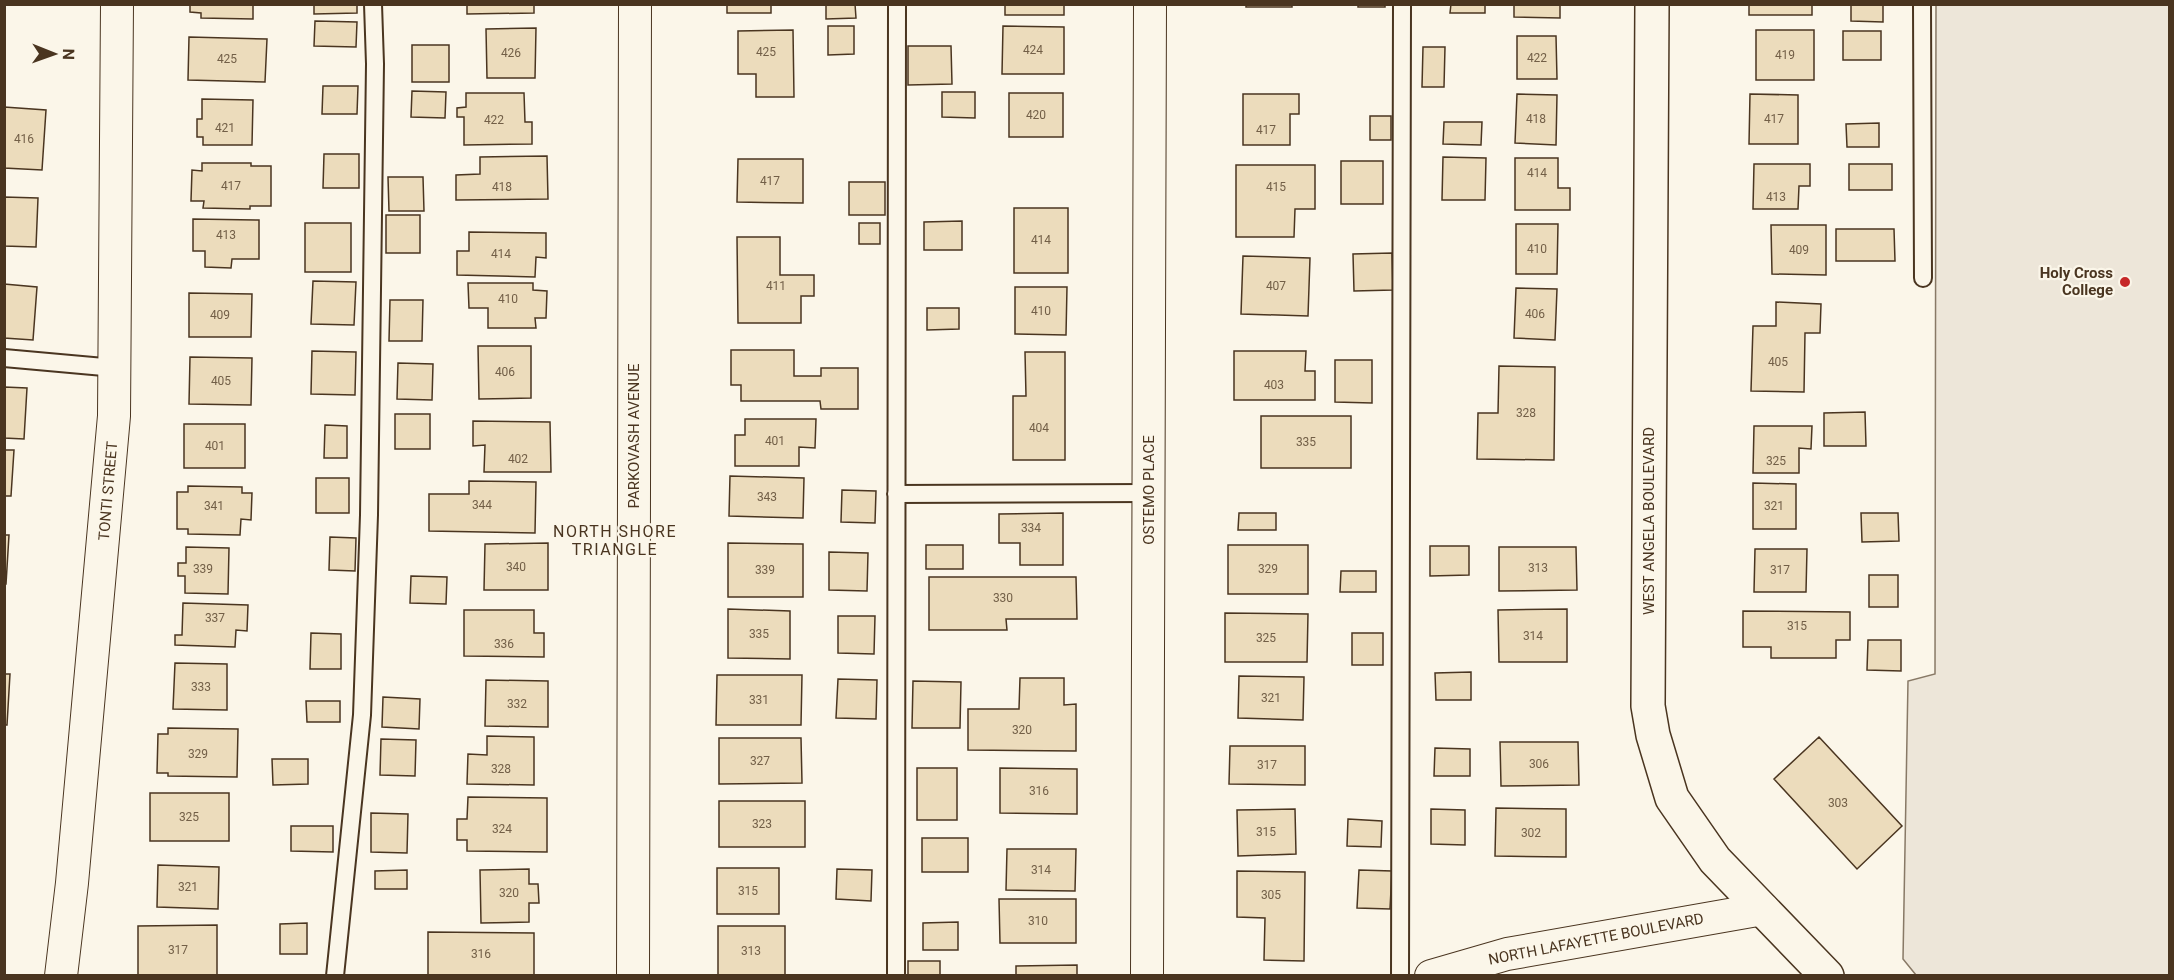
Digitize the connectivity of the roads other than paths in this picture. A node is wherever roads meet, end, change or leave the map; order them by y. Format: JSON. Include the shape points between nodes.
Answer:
{"nodes":[{"id":1,"x":117,"y":4,"type":"edge"},
{"id":2,"x":373,"y":4,"type":"edge"},
{"id":3,"x":635,"y":4,"type":"edge"},
{"id":4,"x":897,"y":4,"type":"edge"},
{"id":5,"x":1150,"y":4,"type":"edge"},
{"id":6,"x":1402,"y":4,"type":"edge"},
{"id":7,"x":1652,"y":4,"type":"edge"},
{"id":8,"x":1922,"y":4,"type":"edge"},
{"id":9,"x":1923,"y":278,"type":"dead end"},
{"id":10,"x":4,"y":358,"type":"edge"},
{"id":11,"x":115,"y":368,"type":"junction"},
{"id":12,"x":1149,"y":493,"type":"junction"},
{"id":13,"x":896,"y":494,"type":"junction"},
{"id":14,"x":1763,"y":909,"type":"junction"},
{"id":15,"x":61,"y":975,"type":"edge"},
{"id":16,"x":335,"y":975,"type":"edge"},
{"id":17,"x":633,"y":975,"type":"edge"},
{"id":18,"x":896,"y":975,"type":"edge"},
{"id":19,"x":1147,"y":975,"type":"edge"},
{"id":20,"x":1400,"y":975,"type":"edge"},
{"id":21,"x":1431,"y":975,"type":"edge"},
{"id":22,"x":1827,"y":975,"type":"edge"}],
"edges":[{"from":1,"to":11,"type":"street","name":"TONTI STREET"},
{"from":2,"to":16,"type":"lane","via":[[369,515],[362,716]]},
{"from":3,"to":17,"type":"street","name":"PARKOVASH AVENUE"},
{"from":4,"to":13,"type":"lane"},
{"from":5,"to":12,"type":"street","name":"OSTEMO PLACE"},
{"from":6,"to":20,"type":"lane"},
{"from":7,"to":14,"type":"street","name":"WEST ANGELA BOULEVARD","via":[[1648,706],[1672,798],[1715,860]]},
{"from":8,"to":9,"type":"lane"},
{"from":10,"to":11,"type":"lane"},
{"from":11,"to":15,"type":"street","name":"TONTI STREET","via":[[98,608]]},
{"from":12,"to":13,"type":"lane"},
{"from":12,"to":19,"type":"street","name":"OSTEMO PLACE"},
{"from":13,"to":18,"type":"lane"},
{"from":14,"to":21,"type":"street","name":"NORTH LAFAYETTE BOULEVARD","via":[[1507,954]]},
{"from":14,"to":22,"type":"street","name":"WEST ANGELA BOULEVARD"}]}
